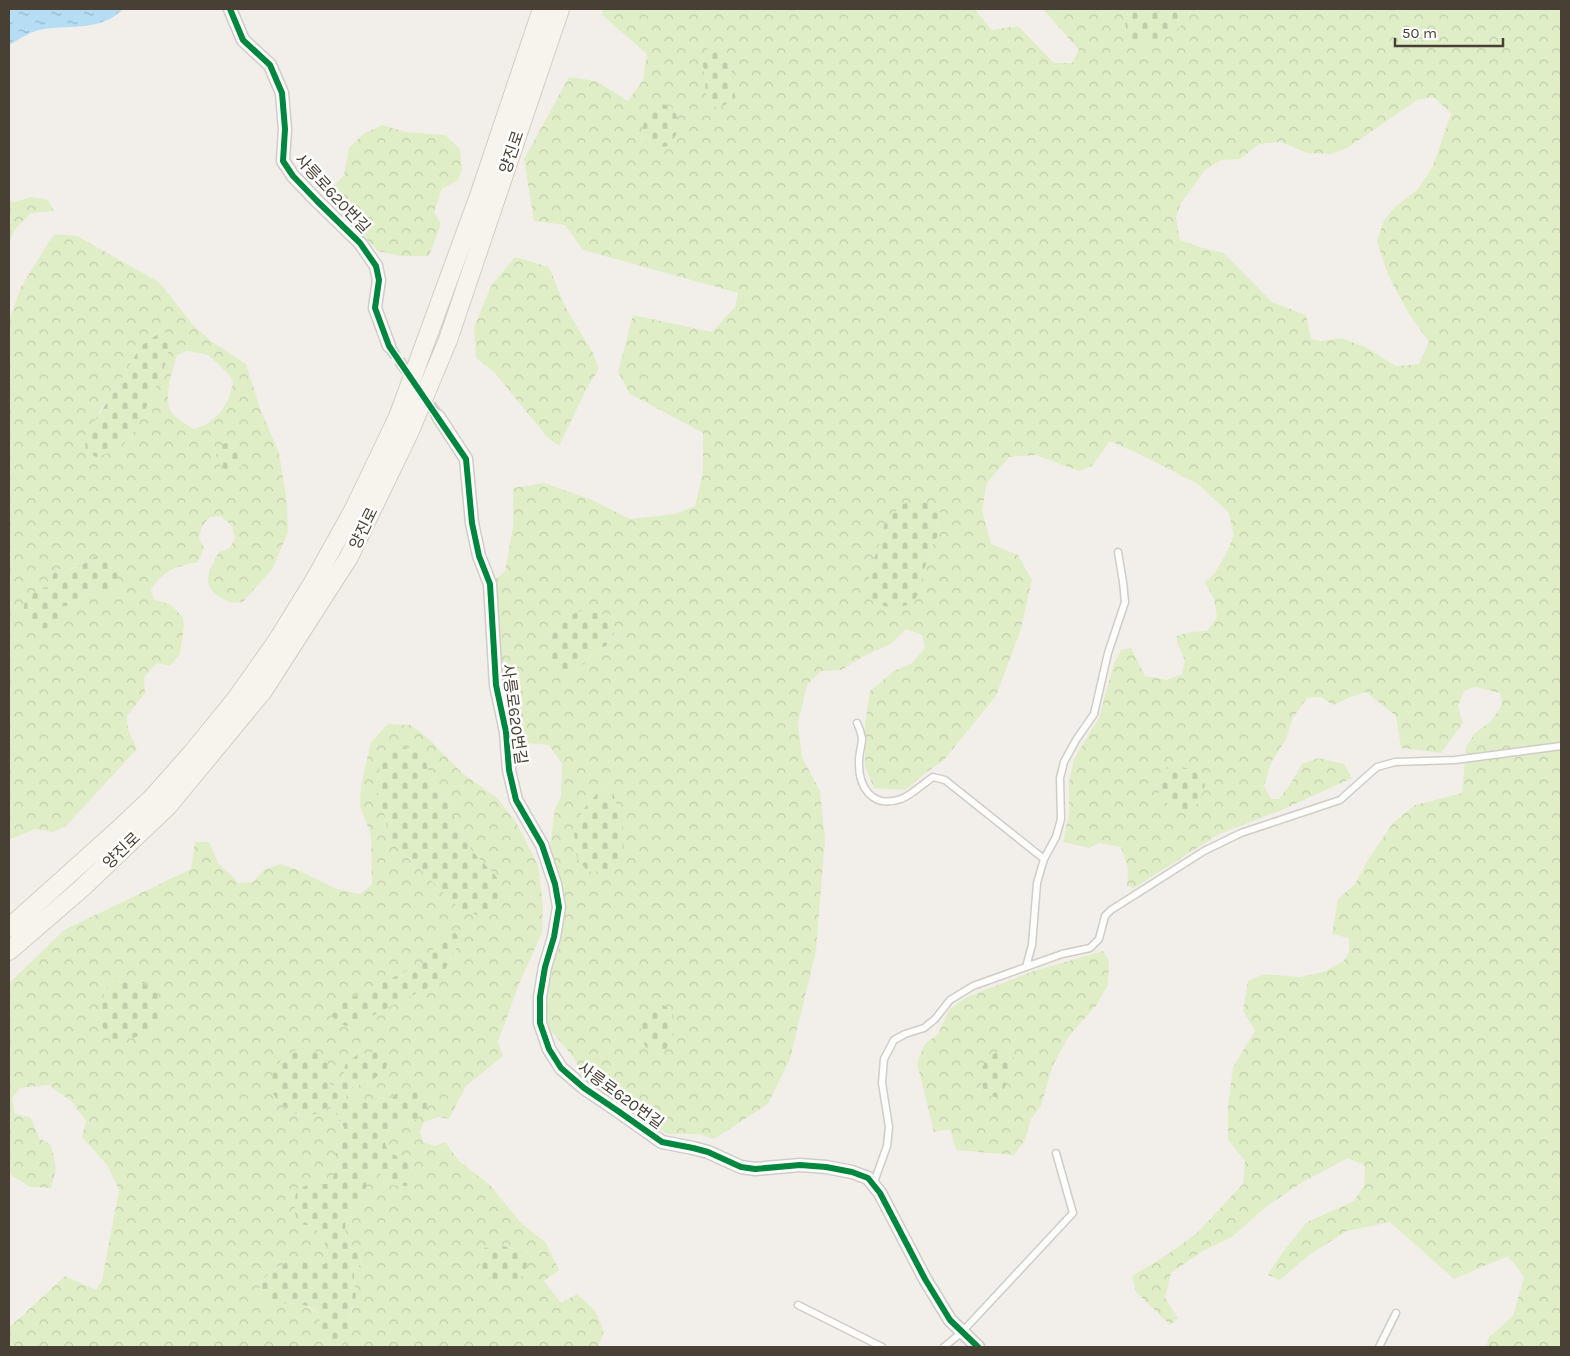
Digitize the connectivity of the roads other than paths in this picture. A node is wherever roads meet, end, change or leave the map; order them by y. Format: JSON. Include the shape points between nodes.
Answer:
{"nodes":[{"id":1,"x":230,"y":9,"type":"edge"},
{"id":2,"x":542,"y":9,"type":"edge"},
{"id":3,"x":560,"y":9,"type":"edge"},
{"id":4,"x":389,"y":346,"type":"tunnel mouth"},
{"id":5,"x":438,"y":416,"type":"tunnel mouth"},
{"id":6,"x":1118,"y":552,"type":"dead end"},
{"id":7,"x":858,"y":722,"type":"dead end"},
{"id":8,"x":1561,"y":746,"type":"edge"},
{"id":9,"x":1044,"y":859,"type":"junction"},
{"id":10,"x":9,"y":928,"type":"edge"},
{"id":11,"x":9,"y":950,"type":"edge"},
{"id":12,"x":1026,"y":967,"type":"junction"},
{"id":13,"x":1056,"y":1153,"type":"dead end"},
{"id":14,"x":873,"y":1185,"type":"junction"},
{"id":15,"x":798,"y":1305,"type":"dead end"},
{"id":16,"x":1396,"y":1313,"type":"dead end"},
{"id":17,"x":962,"y":1332,"type":"junction"},
{"id":18,"x":882,"y":1347,"type":"edge"},
{"id":19,"x":944,"y":1347,"type":"edge"},
{"id":20,"x":978,"y":1347,"type":"edge"},
{"id":21,"x":1379,"y":1347,"type":"edge"}],
"edges":[{"from":1,"to":4,"type":"street","name":"사릉로620번길","via":[[243,40],[270,65],[282,93],[283,161],[293,176],[360,243],[376,266],[379,280],[375,308]]},
{"from":2,"to":10,"type":"main road","name":"양진로","via":[[479,196],[398,417],[354,509],[314,581],[236,699],[192,753],[153,797]]},
{"from":3,"to":11,"type":"main road","name":"양진로","via":[[448,340],[409,433],[349,557],[262,691],[168,806],[82,888]]},
{"from":5,"to":14,"type":"street","name":"사릉로620번길","via":[[466,459],[472,523],[479,556],[490,584],[496,685],[516,800],[542,845],[555,884],[559,907],[540,997],[540,1023],[549,1049],[561,1068],[584,1088],[662,1142],[708,1152],[741,1167],[826,1167],[868,1178]]},
{"from":6,"to":9,"type":"lane","via":[[1125,602],[1108,653],[1094,714],[1064,762],[1060,778],[1061,819]]},
{"from":7,"to":9,"type":"lane","via":[[862,738],[858,761],[860,775],[865,791],[872,798],[902,799],[933,777],[945,780]]},
{"from":8,"to":12,"type":"lane","via":[[1456,760],[1395,762],[1377,767],[1340,800],[1241,833],[1204,851],[1134,895],[1105,916],[1099,939],[1090,948]]},
{"from":9,"to":12,"type":"lane","via":[[1037,883],[1032,945]]},
{"from":12,"to":14,"type":"lane","via":[[973,986],[950,1000],[924,1028],[894,1040],[884,1059],[882,1083],[889,1127],[887,1146]]},
{"from":13,"to":17,"type":"lane","via":[[1073,1213]]},
{"from":14,"to":17,"type":"street","name":"사릉로620번길","via":[[925,1279],[950,1320]]},
{"from":15,"to":18,"type":"lane"},
{"from":16,"to":21,"type":"lane"},
{"from":17,"to":19,"type":"lane"},
{"from":17,"to":20,"type":"street","name":"사릉로620번길"}]}
